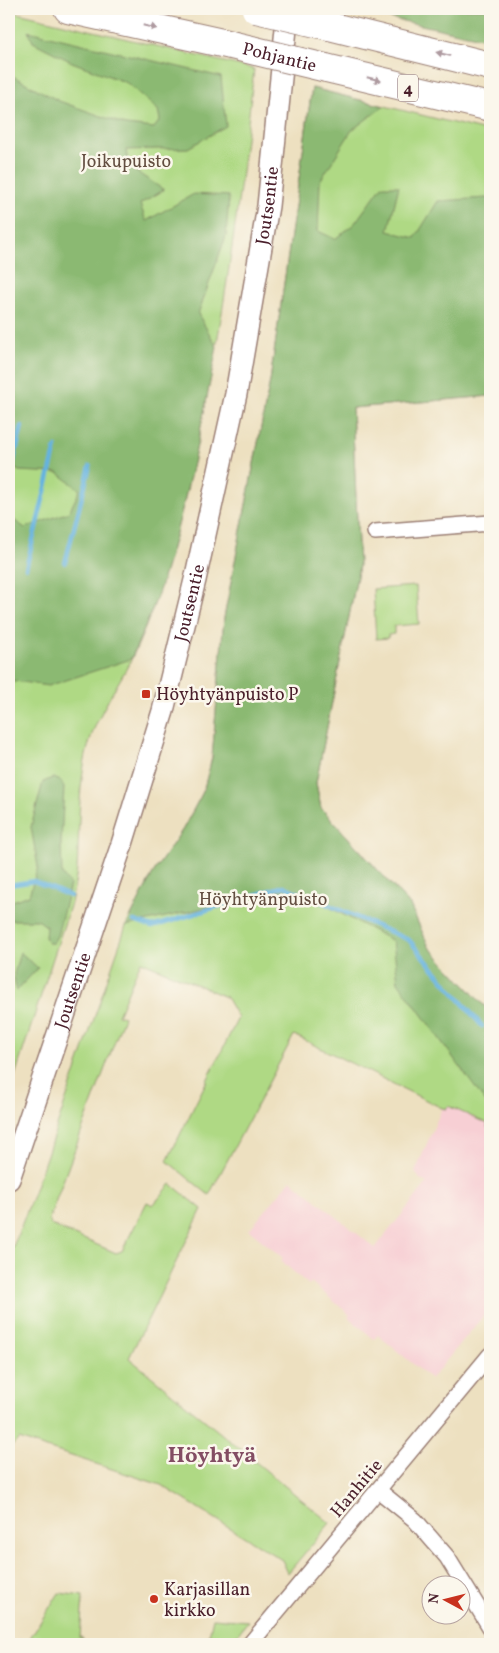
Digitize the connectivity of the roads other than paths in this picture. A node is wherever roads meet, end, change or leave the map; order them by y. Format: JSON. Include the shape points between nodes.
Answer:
{"nodes":[{"id":1,"x":68,"y":9,"type":"edge"},
{"id":2,"x":256,"y":9,"type":"edge"},
{"id":3,"x":288,"y":9,"type":"edge"},
{"id":4,"x":490,"y":66,"type":"edge"},
{"id":5,"x":490,"y":107,"type":"edge"},
{"id":6,"x":490,"y":523,"type":"edge"},
{"id":7,"x":375,"y":532,"type":"dead end"},
{"id":8,"x":9,"y":1179,"type":"edge"},
{"id":9,"x":490,"y":1355,"type":"edge"},
{"id":10,"x":378,"y":1490,"type":"junction"},
{"id":11,"x":490,"y":1627,"type":"edge"},
{"id":12,"x":250,"y":1644,"type":"edge"}],
"edges":[{"from":1,"to":5,"type":"highway","name":"Pohjantie","number":"4","one_way":true,"bridge":true},
{"from":4,"to":2,"type":"highway","number":"4","one_way":true,"bridge":true},
{"from":3,"to":8,"type":"main road","name":"Joutsentie","via":[[268,206],[236,394],[195,580],[162,711],[122,844]]},
{"from":6,"to":7,"type":"street"},
{"from":9,"to":10,"type":"street","name":"Hanhitie"},
{"from":10,"to":11,"type":"street","via":[[415,1520],[447,1557]]},
{"from":10,"to":12,"type":"street","name":"Hanhitie"}]}
